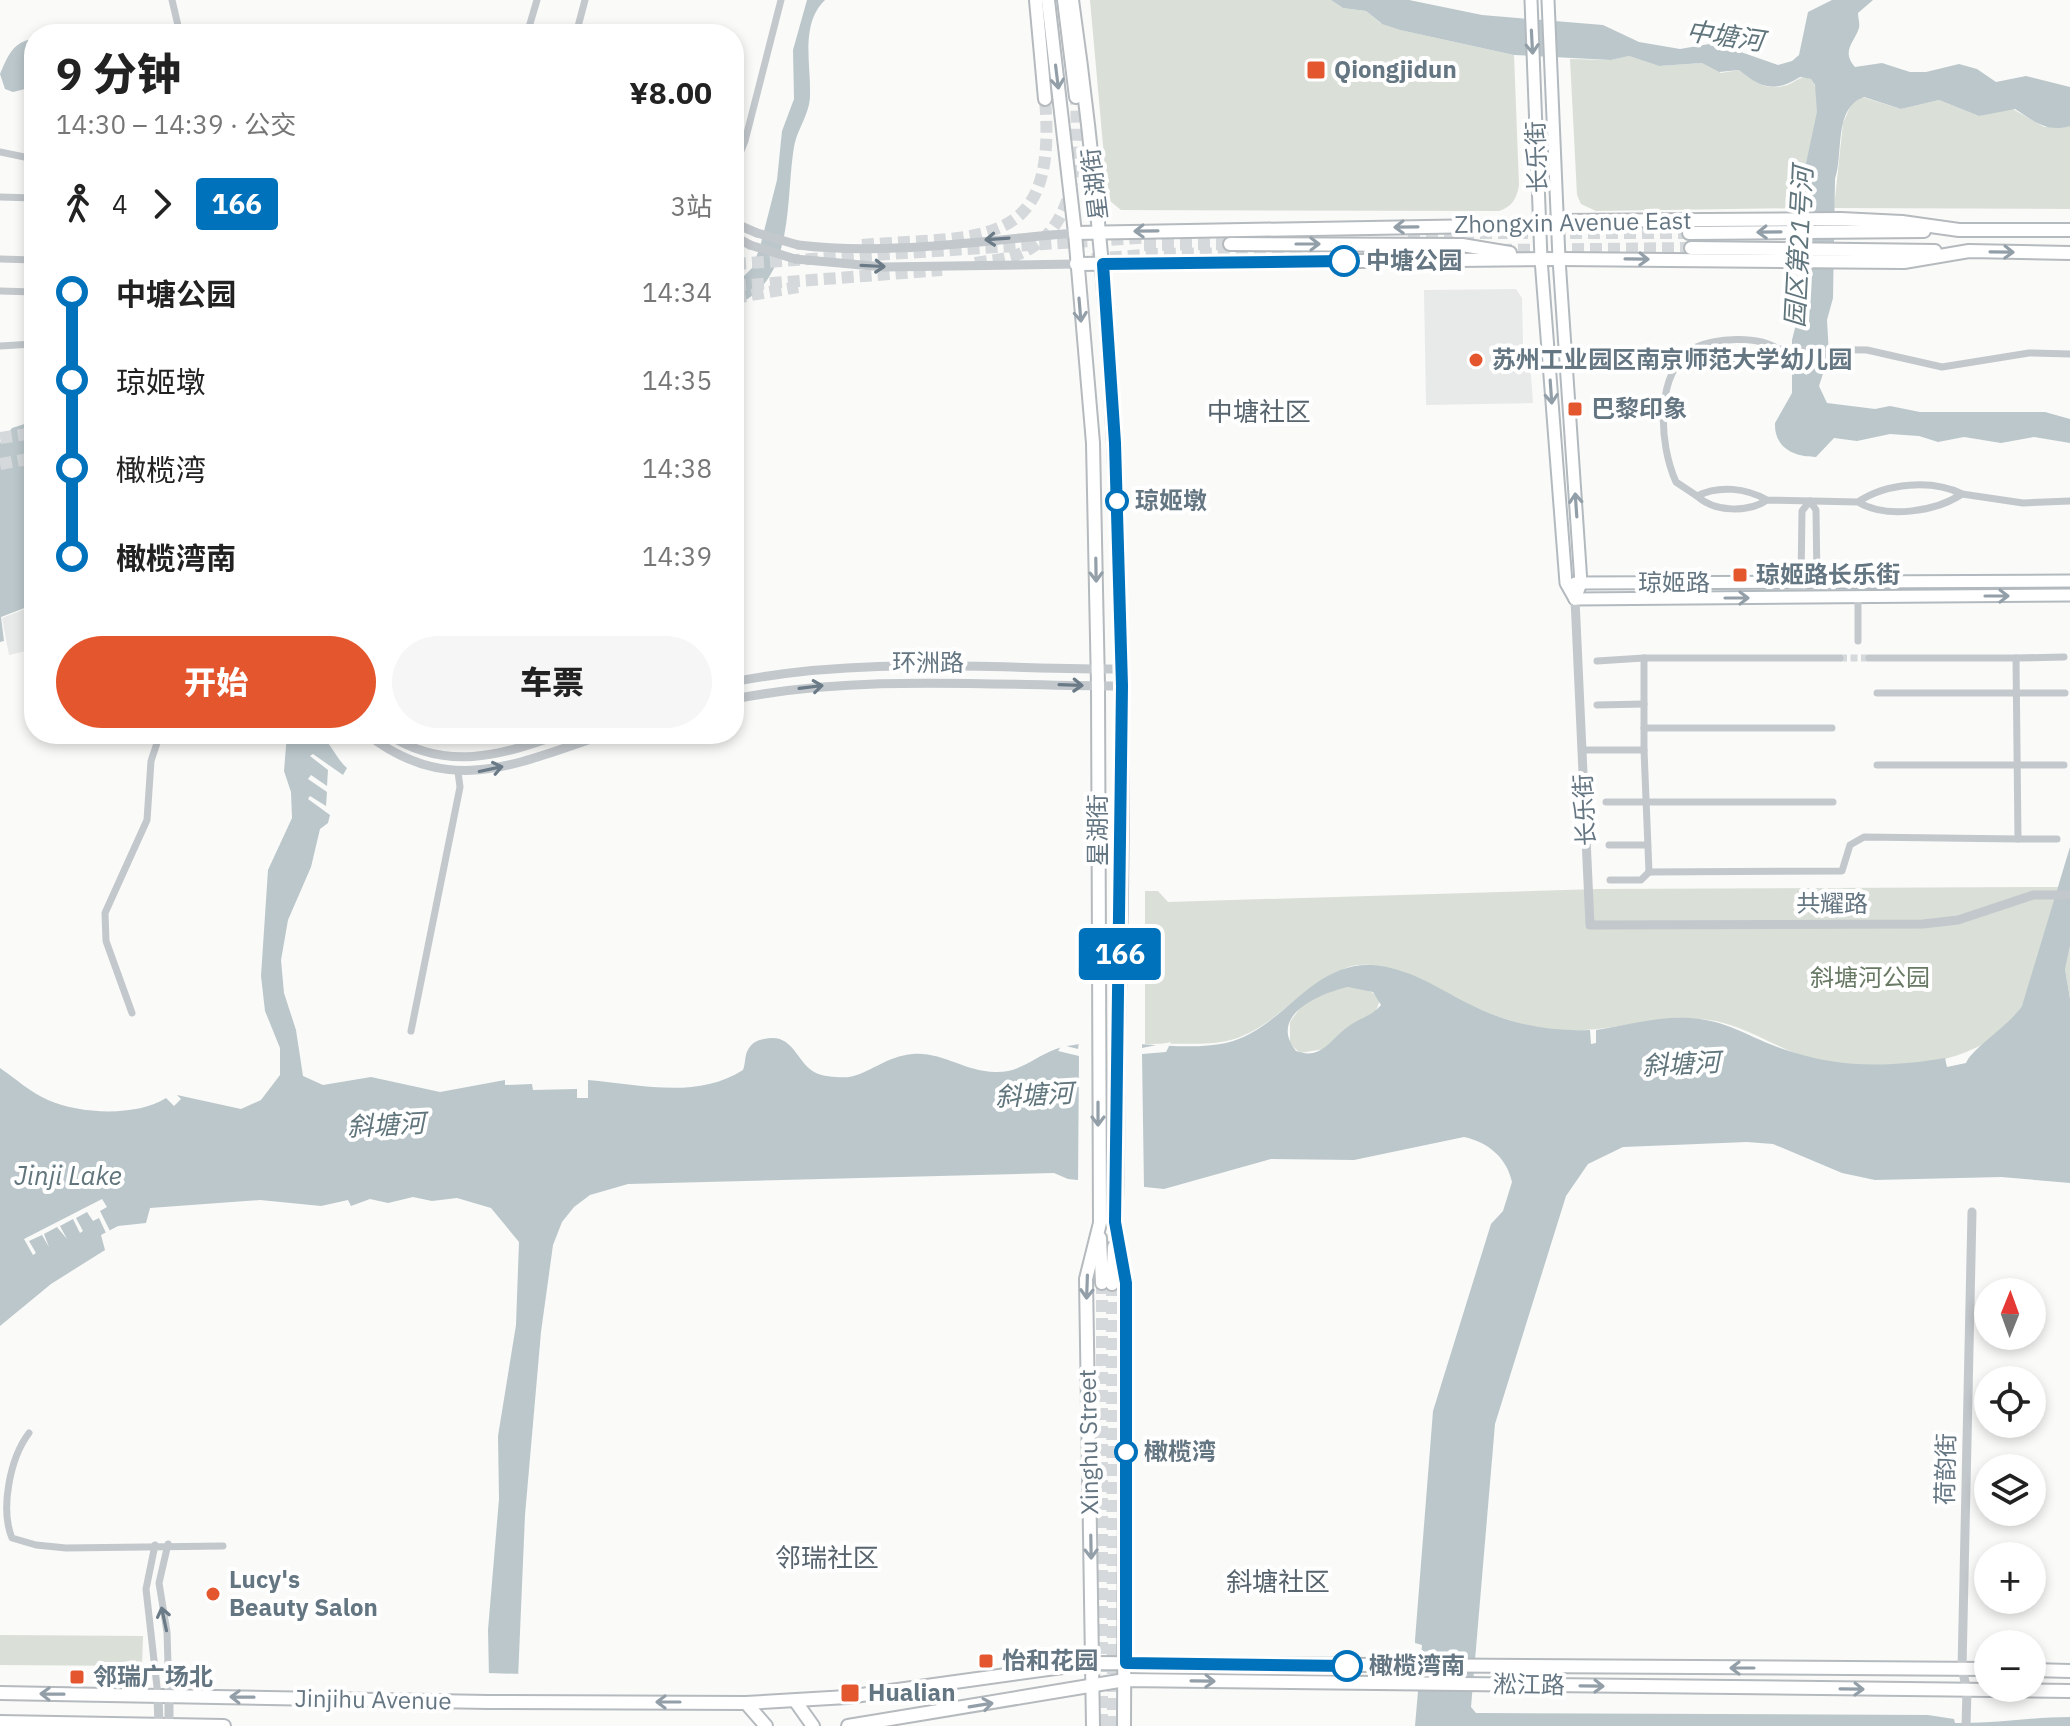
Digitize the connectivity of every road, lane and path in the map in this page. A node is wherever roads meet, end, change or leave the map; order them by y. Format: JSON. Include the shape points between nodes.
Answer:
{"nodes":[{"id":1,"x":172,"y":0,"type":"edge"},
{"id":2,"x":537,"y":0,"type":"edge"},
{"id":3,"x":585,"y":0,"type":"edge"},
{"id":4,"x":781,"y":0,"type":"edge"},
{"id":5,"x":1036,"y":0,"type":"edge"},
{"id":6,"x":1048,"y":0,"type":"edge"},
{"id":7,"x":1064,"y":0,"type":"edge"},
{"id":8,"x":1072,"y":0,"type":"edge"},
{"id":9,"x":1548,"y":0,"type":"edge"},
{"id":10,"x":1531,"y":6,"type":"edge"},
{"id":11,"x":178,"y":24,"type":"edge"},
{"id":12,"x":530,"y":24,"type":"edge"},
{"id":13,"x":579,"y":24,"type":"edge"},
{"id":14,"x":1076,"y":97,"type":"tunnel mouth"},
{"id":15,"x":1045,"y":99,"type":"tunnel mouth"},
{"id":16,"x":744,"y":143,"type":"edge"},
{"id":17,"x":0,"y":152,"type":"edge"},
{"id":18,"x":24,"y":157,"type":"edge"},
{"id":19,"x":0,"y":197,"type":"edge"},
{"id":20,"x":24,"y":198,"type":"edge"},
{"id":21,"x":1557,"y":221,"type":"junction"},
{"id":22,"x":1540,"y":225,"type":"junction"},
{"id":23,"x":744,"y":227,"type":"edge"},
{"id":24,"x":1959,"y":230,"type":"junction"},
{"id":25,"x":2070,"y":230,"type":"edge"},
{"id":26,"x":1101,"y":232,"type":"junction"},
{"id":27,"x":1075,"y":233,"type":"junction"},
{"id":28,"x":1689,"y":233,"type":"tunnel mouth"},
{"id":29,"x":744,"y":242,"type":"edge"},
{"id":30,"x":1230,"y":244,"type":"tunnel mouth"},
{"id":31,"x":1691,"y":248,"type":"tunnel mouth"},
{"id":32,"x":1969,"y":251,"type":"junction"},
{"id":33,"x":2070,"y":253,"type":"edge"},
{"id":34,"x":0,"y":259,"type":"edge"},
{"id":35,"x":1541,"y":259,"type":"junction"},
{"id":36,"x":1559,"y":259,"type":"junction"},
{"id":37,"x":24,"y":260,"type":"edge"},
{"id":38,"x":1076,"y":264,"type":"junction"},
{"id":39,"x":1103,"y":264,"type":"junction"},
{"id":40,"x":0,"y":291,"type":"edge"},
{"id":41,"x":24,"y":292,"type":"edge"},
{"id":42,"x":24,"y":345,"type":"edge"},
{"id":43,"x":0,"y":346,"type":"edge"},
{"id":44,"x":1694,"y":348,"type":"junction"},
{"id":45,"x":1782,"y":349,"type":"junction"},
{"id":46,"x":2070,"y":354,"type":"edge"},
{"id":47,"x":1962,"y":494,"type":"junction"},
{"id":48,"x":1697,"y":496,"type":"junction"},
{"id":49,"x":1767,"y":500,"type":"junction"},
{"id":50,"x":1810,"y":501,"type":"junction"},
{"id":51,"x":2070,"y":501,"type":"edge"},
{"id":52,"x":1858,"y":502,"type":"junction"},
{"id":53,"x":2070,"y":581,"type":"edge"},
{"id":54,"x":1801,"y":582,"type":"junction"},
{"id":55,"x":1817,"y":582,"type":"junction"},
{"id":56,"x":1566,"y":583,"type":"junction"},
{"id":57,"x":1581,"y":583,"type":"junction"},
{"id":58,"x":2070,"y":595,"type":"edge"},
{"id":59,"x":1858,"y":597,"type":"junction"},
{"id":60,"x":1575,"y":599,"type":"junction"},
{"id":61,"x":1858,"y":641,"type":"dead end"},
{"id":62,"x":2064,"y":657,"type":"dead end"},
{"id":63,"x":1644,"y":658,"type":"junction"},
{"id":64,"x":1840,"y":658,"type":"tunnel mouth"},
{"id":65,"x":1869,"y":658,"type":"tunnel mouth"},
{"id":66,"x":2016,"y":658,"type":"junction"},
{"id":67,"x":1597,"y":661,"type":"dead end"},
{"id":68,"x":1098,"y":669,"type":"junction"},
{"id":69,"x":1121,"y":669,"type":"junction"},
{"id":70,"x":744,"y":680,"type":"edge"},
{"id":71,"x":1098,"y":686,"type":"junction"},
{"id":72,"x":1122,"y":686,"type":"junction"},
{"id":73,"x":1877,"y":693,"type":"dead end"},
{"id":74,"x":2016,"y":693,"type":"junction"},
{"id":75,"x":2065,"y":693,"type":"dead end"},
{"id":76,"x":744,"y":698,"type":"edge"},
{"id":77,"x":1644,"y":704,"type":"junction"},
{"id":78,"x":1597,"y":705,"type":"dead end"},
{"id":79,"x":1644,"y":728,"type":"junction"},
{"id":80,"x":1832,"y":728,"type":"dead end"},
{"id":81,"x":157,"y":744,"type":"edge"},
{"id":82,"x":383,"y":744,"type":"edge"},
{"id":83,"x":406,"y":744,"type":"edge"},
{"id":84,"x":530,"y":744,"type":"edge"},
{"id":85,"x":574,"y":744,"type":"edge"},
{"id":86,"x":1582,"y":750,"type":"junction"},
{"id":87,"x":1644,"y":750,"type":"junction"},
{"id":88,"x":1877,"y":765,"type":"dead end"},
{"id":89,"x":2017,"y":765,"type":"junction"},
{"id":90,"x":2064,"y":765,"type":"dead end"},
{"id":91,"x":458,"y":772,"type":"junction"},
{"id":92,"x":1606,"y":802,"type":"dead end"},
{"id":93,"x":1646,"y":802,"type":"junction"},
{"id":94,"x":1833,"y":802,"type":"dead end"},
{"id":95,"x":2018,"y":839,"type":"junction"},
{"id":96,"x":2057,"y":839,"type":"dead end"},
{"id":97,"x":1609,"y":845,"type":"dead end"},
{"id":98,"x":1647,"y":845,"type":"junction"},
{"id":99,"x":1649,"y":872,"type":"junction"},
{"id":100,"x":1610,"y":880,"type":"dead end"},
{"id":101,"x":2070,"y":895,"type":"edge"},
{"id":102,"x":1590,"y":925,"type":"joint"},
{"id":103,"x":132,"y":1013,"type":"dead end"},
{"id":104,"x":411,"y":1031,"type":"dead end"},
{"id":105,"x":1098,"y":1182,"type":"joint"},
{"id":106,"x":1117,"y":1185,"type":"joint"},
{"id":107,"x":1972,"y":1212,"type":"dead end"},
{"id":108,"x":1115,"y":1222,"type":"junction"},
{"id":109,"x":1100,"y":1223,"type":"junction"},
{"id":110,"x":29,"y":1433,"type":"dead end"},
{"id":111,"x":168,"y":1544,"type":"junction"},
{"id":112,"x":155,"y":1545,"type":"junction"},
{"id":113,"x":223,"y":1546,"type":"dead end"},
{"id":114,"x":1092,"y":1663,"type":"junction"},
{"id":115,"x":1126,"y":1663,"type":"junction"},
{"id":116,"x":1962,"y":1669,"type":"junction"},
{"id":117,"x":1974,"y":1669,"type":"edge"},
{"id":118,"x":2046,"y":1670,"type":"edge"},
{"id":119,"x":2070,"y":1671,"type":"edge"},
{"id":120,"x":1125,"y":1680,"type":"junction"},
{"id":121,"x":1092,"y":1686,"type":"junction"},
{"id":122,"x":1967,"y":1690,"type":"junction"},
{"id":123,"x":2070,"y":1691,"type":"edge"},
{"id":124,"x":0,"y":1693,"type":"edge"},
{"id":125,"x":164,"y":1696,"type":"junction"},
{"id":126,"x":796,"y":1702,"type":"junction"},
{"id":127,"x":746,"y":1703,"type":"junction"},
{"id":128,"x":0,"y":1722,"type":"edge"},
{"id":129,"x":1966,"y":1723,"type":"edge"},
{"id":130,"x":164,"y":1725,"type":"edge"},
{"id":131,"x":224,"y":1726,"type":"edge"},
{"id":132,"x":766,"y":1726,"type":"edge"},
{"id":133,"x":813,"y":1726,"type":"edge"},
{"id":134,"x":848,"y":1726,"type":"edge"},
{"id":135,"x":1093,"y":1726,"type":"edge"},
{"id":136,"x":1124,"y":1726,"type":"edge"}],
"edges":[{"from":1,"to":11,"type":"street"},
{"from":2,"to":12,"type":"street"},
{"from":3,"to":13,"type":"street"},
{"from":4,"to":16,"type":"street"},
{"from":5,"to":15,"type":"main road"},
{"from":6,"to":27,"type":"main road","name":"星湖街","one_way":true},
{"from":7,"to":14,"type":"main road"},
{"from":8,"to":26,"type":"main road","name":"星湖街"},
{"from":9,"to":21,"type":"main road","name":"长乐街"},
{"from":10,"to":22,"type":"main road","name":"长乐街","one_way":true},
{"from":17,"to":18,"type":"street"},
{"from":19,"to":20,"type":"street"},
{"from":21,"to":22,"type":"main road","name":"Zhongxin Avenue East"},
{"from":21,"to":24,"type":"main road","name":"Zhongxin Avenue East","via":[[1841,219]]},
{"from":21,"to":36,"type":"main road","name":"长乐街"},
{"from":22,"to":26,"type":"main road","name":"Zhongxin Avenue East","one_way":true},
{"from":22,"to":35,"type":"main road","name":"长乐街"},
{"from":27,"to":23,"type":"street","one_way":true,"bridge":true,"via":[[831,249],[798,245]]},
{"from":24,"to":25,"type":"main road","name":"Zhongxin Avenue East"},
{"from":24,"to":28,"type":"main road","one_way":true},
{"from":26,"to":27,"type":"main road","name":"Zhongxin Avenue East"},
{"from":26,"to":39,"type":"main road","name":"星湖街"},
{"from":27,"to":38,"type":"main road","name":"星湖街"},
{"from":29,"to":38,"type":"street","one_way":true,"bridge":true,"via":[[795,259],[884,267]]},
{"from":30,"to":35,"type":"main road","one_way":true,"via":[[1462,245]]},
{"from":31,"to":32,"type":"main road"},
{"from":32,"to":33,"type":"main road","one_way":true},
{"from":36,"to":32,"type":"main road","name":"Zhongxin Avenue East","one_way":true,"via":[[1904,262]]},
{"from":34,"to":37,"type":"street"},
{"from":35,"to":36,"type":"main road","name":"Zhongxin Avenue East"},
{"from":35,"to":39,"type":"main road","name":"Zhongxin Avenue East"},
{"from":35,"to":56,"type":"main road","name":"长乐街","one_way":true},
{"from":57,"to":36,"type":"main road","name":"长乐街","one_way":true},
{"from":38,"to":39,"type":"main road","name":"Zhongxin Avenue East"},
{"from":38,"to":68,"type":"main road","name":"星湖街","one_way":true,"via":[[1093,443]]},
{"from":39,"to":69,"type":"main road","name":"星湖街","via":[[1115,443]]},
{"from":40,"to":41,"type":"street"},
{"from":42,"to":43,"type":"street"},
{"from":44,"to":45,"type":"street","via":[[1727,340]]},
{"from":44,"to":45,"type":"street","via":[[1705,356],[1731,358],[1766,356]]},
{"from":44,"to":48,"type":"street","via":[[1677,361],[1664,410],[1673,475],[1681,488]]},
{"from":45,"to":46,"type":"street","via":[[1867,350],[1942,367],[2029,353]]},
{"from":47,"to":51,"type":"street","via":[[2034,504]]},
{"from":47,"to":52,"type":"street","via":[[1916,486],[1882,491]]},
{"from":47,"to":52,"type":"street","via":[[1917,509],[1880,510]]},
{"from":48,"to":49,"type":"street","via":[[1732,489]]},
{"from":48,"to":49,"type":"street","via":[[1737,509]]},
{"from":49,"to":50,"type":"street"},
{"from":50,"to":52,"type":"street"},
{"from":50,"to":54,"type":"street","via":[[1802,511]]},
{"from":50,"to":55,"type":"street","via":[[1816,510]]},
{"from":53,"to":55,"type":"main road","name":"琼姬路"},
{"from":54,"to":55,"type":"main road","name":"琼姬路"},
{"from":54,"to":57,"type":"main road","name":"琼姬路"},
{"from":56,"to":57,"type":"main road","name":"琼姬路"},
{"from":56,"to":60,"type":"main road","name":"长乐街"},
{"from":57,"to":60,"type":"main road","name":"长乐街"},
{"from":59,"to":58,"type":"main road","name":"琼姬路","one_way":true},
{"from":60,"to":59,"type":"main road","name":"琼姬路","one_way":true},
{"from":59,"to":61,"type":"street"},
{"from":60,"to":86,"type":"street","name":"长乐街"},
{"from":62,"to":66,"type":"street"},
{"from":63,"to":64,"type":"street"},
{"from":63,"to":67,"type":"street"},
{"from":63,"to":77,"type":"street"},
{"from":65,"to":66,"type":"street"},
{"from":66,"to":74,"type":"street"},
{"from":68,"to":69,"type":"street","name":"环洲路"},
{"from":68,"to":70,"type":"street","name":"环洲路","via":[[872,667]]},
{"from":68,"to":71,"type":"main road","name":"星湖街"},
{"from":69,"to":72,"type":"main road","name":"星湖街"},
{"from":71,"to":72,"type":"street","name":"环洲路"},
{"from":76,"to":71,"type":"street","name":"环洲路","one_way":true,"via":[[870,683]]},
{"from":71,"to":105,"type":"main road","name":"星湖街","one_way":true},
{"from":72,"to":106,"type":"main road","name":"星湖街"},
{"from":73,"to":74,"type":"street"},
{"from":74,"to":75,"type":"street"},
{"from":74,"to":89,"type":"street"},
{"from":77,"to":78,"type":"street"},
{"from":77,"to":79,"type":"street"},
{"from":79,"to":80,"type":"street"},
{"from":79,"to":87,"type":"street"},
{"from":81,"to":103,"type":"street","via":[[147,820],[105,913],[108,950]]},
{"from":82,"to":91,"type":"street","via":[[412,763]]},
{"from":83,"to":84,"type":"street","via":[[424,753],[467,759]]},
{"from":91,"to":85,"type":"street","one_way":true,"via":[[513,763]]},
{"from":86,"to":87,"type":"street"},
{"from":86,"to":102,"type":"street","name":"长乐街"},
{"from":87,"to":93,"type":"street"},
{"from":88,"to":89,"type":"street"},
{"from":89,"to":90,"type":"street"},
{"from":89,"to":95,"type":"street"},
{"from":91,"to":104,"type":"street","via":[[460,787]]},
{"from":92,"to":93,"type":"street"},
{"from":93,"to":94,"type":"street"},
{"from":93,"to":98,"type":"street"},
{"from":95,"to":96,"type":"street"},
{"from":95,"to":99,"type":"street","via":[[1864,837],[1850,845],[1842,871]]},
{"from":97,"to":98,"type":"street"},
{"from":98,"to":99,"type":"street"},
{"from":99,"to":100,"type":"street","via":[[1645,879]]},
{"from":101,"to":102,"type":"street","name":"共耀路","via":[[2033,895],[1958,920],[1923,924]]},
{"from":105,"to":109,"type":"main road","name":"Xinghu Street"},
{"from":106,"to":108,"type":"main road","name":"Xinghu Street"},
{"from":107,"to":116,"type":"street","name":"荷韵街"},
{"from":108,"to":109,"type":"main road","name":"Xinghu Street","via":[[1107,1284]]},
{"from":108,"to":115,"type":"main road","name":"Xinghu Street","via":[[1126,1283]]},
{"from":109,"to":114,"type":"main road","name":"Xinghu Street","one_way":true,"via":[[1086,1279]]},
{"from":110,"to":112,"type":"street","via":[[6,1480],[3,1522],[12,1538],[66,1548]]},
{"from":111,"to":112,"type":"street"},
{"from":111,"to":113,"type":"street"},
{"from":125,"to":111,"type":"street","one_way":true,"via":[[167,1632],[159,1583]]},
{"from":112,"to":125,"type":"street","via":[[146,1589]]},
{"from":114,"to":115,"type":"main road","name":"淞江路"},
{"from":114,"to":121,"type":"main road"},
{"from":114,"to":126,"type":"main road","name":"淞江路"},
{"from":116,"to":115,"type":"main road","name":"淞江路","one_way":true},
{"from":115,"to":120,"type":"main road"},
{"from":116,"to":117,"type":"main road","name":"淞江路"},
{"from":116,"to":122,"type":"street","name":"荷韵街"},
{"from":118,"to":119,"type":"main road"},
{"from":120,"to":121,"type":"main road","name":"淞江路"},
{"from":120,"to":122,"type":"main road","name":"淞江路","one_way":true},
{"from":120,"to":136,"type":"main road"},
{"from":134,"to":121,"type":"main road","name":"淞江路","one_way":true},
{"from":121,"to":135,"type":"main road"},
{"from":122,"to":123,"type":"main road","name":"淞江路"},
{"from":122,"to":129,"type":"street","name":"荷韵街"},
{"from":125,"to":124,"type":"main road","name":"Jinjihu Avenue","one_way":true},
{"from":127,"to":125,"type":"main road","name":"Jinjihu Avenue","one_way":true},
{"from":125,"to":130,"type":"street"},
{"from":126,"to":127,"type":"main road","name":"Jinjihu Avenue"},
{"from":126,"to":133,"type":"main road"},
{"from":127,"to":132,"type":"main road"},
{"from":128,"to":130,"type":"main road"},
{"from":130,"to":131,"type":"main road"}]}
